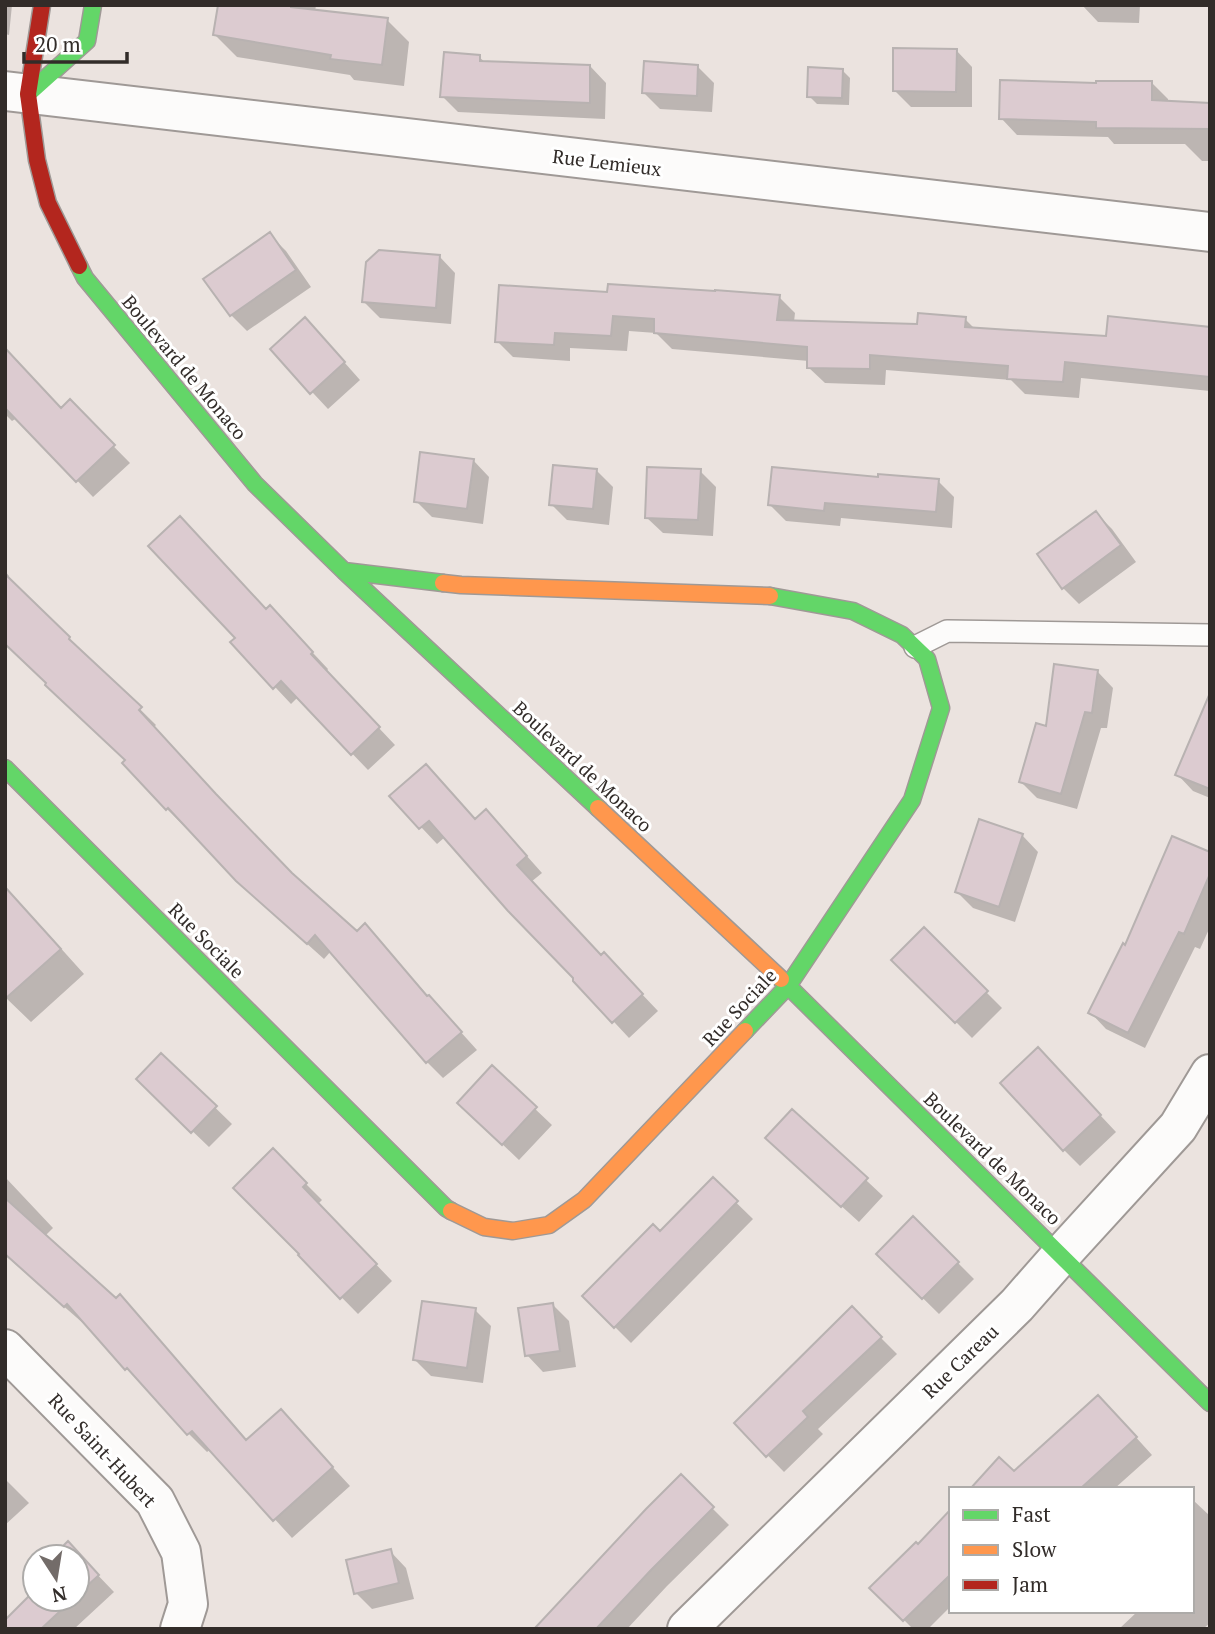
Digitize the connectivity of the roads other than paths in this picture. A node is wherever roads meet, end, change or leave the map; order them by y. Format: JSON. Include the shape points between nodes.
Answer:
{"nodes":[{"id":1,"x":42,"y":5,"type":"edge"},
{"id":2,"x":93,"y":5,"type":"edge"},
{"id":3,"x":17,"y":93,"type":"edge"},
{"id":4,"x":1210,"y":232,"type":"edge"},
{"id":5,"x":344,"y":571,"type":"junction"},
{"id":6,"x":1210,"y":635,"type":"edge"},
{"id":7,"x":915,"y":647,"type":"junction"},
{"id":8,"x":5,"y":768,"type":"edge"},
{"id":9,"x":788,"y":986,"type":"junction"},
{"id":10,"x":1210,"y":1074,"type":"edge"},
{"id":11,"x":1061,"y":1255,"type":"junction"},
{"id":12,"x":5,"y":1349,"type":"edge"},
{"id":13,"x":1210,"y":1403,"type":"edge"},
{"id":14,"x":184,"y":1616,"type":"edge"},
{"id":15,"x":688,"y":1629,"type":"edge"}],
"edges":[{"from":1,"to":3,"type":"street","name":"Boulevard de Monaco"},
{"from":2,"to":3,"type":"street","via":[[87,41]]},
{"from":3,"to":4,"type":"street","name":"Rue Lemieux"},
{"from":3,"to":5,"type":"street","name":"Boulevard de Monaco","via":[[48,203],[85,278],[255,484]]},
{"from":5,"to":7,"type":"street","name":"Rue Sociale","via":[[461,585],[769,596],[853,611],[902,635]]},
{"from":5,"to":9,"type":"street","name":"Boulevard de Monaco"},
{"from":6,"to":7,"type":"lane","via":[[947,631]]},
{"from":7,"to":9,"type":"street","name":"Rue Sociale","via":[[927,659],[941,708],[912,800]]},
{"from":8,"to":9,"type":"street","name":"Rue Sociale","via":[[446,1209],[484,1227],[513,1231],[549,1225],[584,1200]]},
{"from":9,"to":11,"type":"street","name":"Boulevard de Monaco"},
{"from":10,"to":11,"type":"street","name":"Rue Careau","via":[[1178,1127]]},
{"from":11,"to":13,"type":"street","name":"Boulevard de Monaco"},
{"from":11,"to":15,"type":"street","name":"Rue Careau","via":[[1017,1305]]},
{"from":12,"to":14,"type":"street","name":"Rue Saint-Hubert","via":[[155,1502],[181,1552]]}]}
